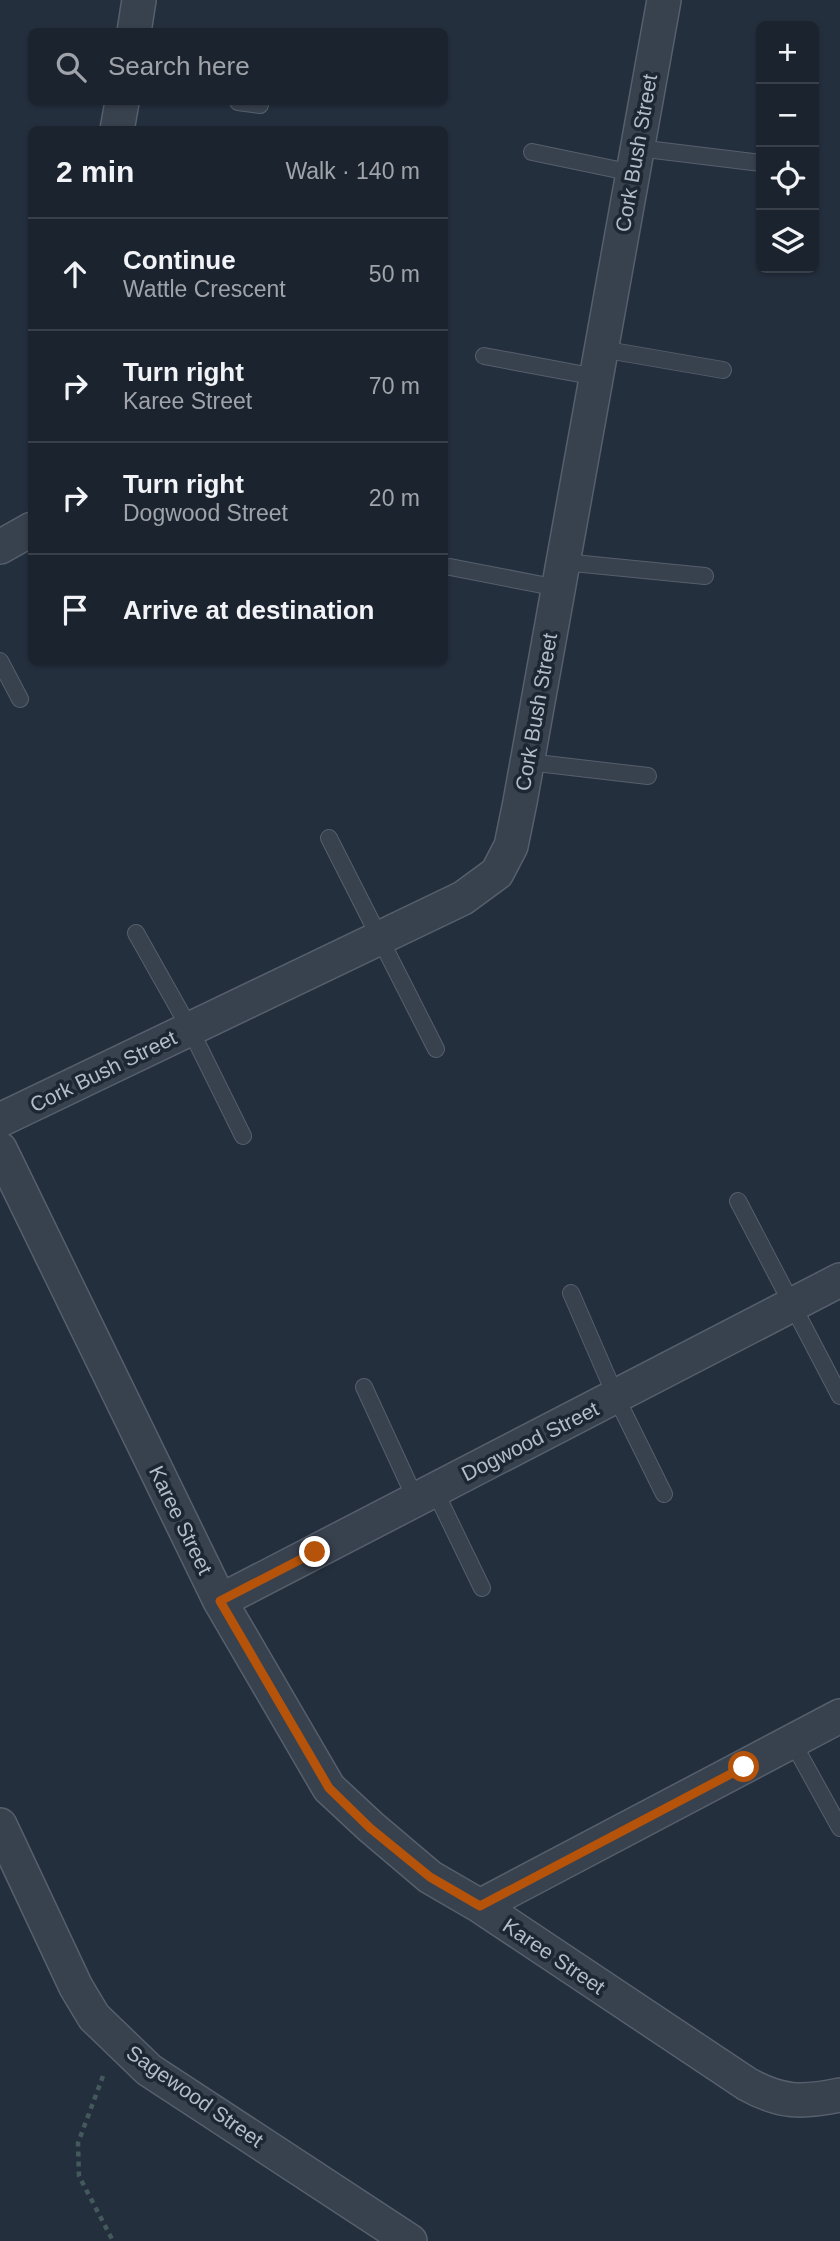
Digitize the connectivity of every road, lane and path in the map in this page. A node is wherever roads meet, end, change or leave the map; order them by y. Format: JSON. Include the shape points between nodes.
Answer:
{"nodes":[{"id":1,"x":139,"y":0,"type":"edge"},
{"id":2,"x":664,"y":0,"type":"edge"},
{"id":3,"x":135,"y":28,"type":"edge"},
{"id":4,"x":121,"y":105,"type":"edge"},
{"id":5,"x":118,"y":126,"type":"edge"},
{"id":6,"x":532,"y":152,"type":"dead end"},
{"id":7,"x":635,"y":160,"type":"junction"},
{"id":8,"x":756,"y":163,"type":"edge"},
{"id":9,"x":484,"y":356,"type":"dead end"},
{"id":10,"x":599,"y":363,"type":"junction"},
{"id":11,"x":723,"y":370,"type":"dead end"},
{"id":12,"x":28,"y":532,"type":"edge"},
{"id":13,"x":0,"y":547,"type":"edge"},
{"id":14,"x":450,"y":566,"type":"dead end"},
{"id":15,"x":561,"y":575,"type":"junction"},
{"id":16,"x":705,"y":576,"type":"dead end"},
{"id":17,"x":0,"y":661,"type":"edge"},
{"id":18,"x":20,"y":699,"type":"dead end"},
{"id":19,"x":528,"y":762,"type":"junction"},
{"id":20,"x":648,"y":776,"type":"dead end"},
{"id":21,"x":329,"y":838,"type":"dead end"},
{"id":22,"x":136,"y":933,"type":"dead end"},
{"id":23,"x":380,"y":937,"type":"junction"},
{"id":24,"x":190,"y":1029,"type":"junction"},
{"id":25,"x":436,"y":1049,"type":"dead end"},
{"id":26,"x":0,"y":1120,"type":"edge"},
{"id":27,"x":243,"y":1136,"type":"dead end"},
{"id":28,"x":0,"y":1149,"type":"edge"},
{"id":29,"x":738,"y":1201,"type":"dead end"},
{"id":30,"x":840,"y":1280,"type":"edge"},
{"id":31,"x":571,"y":1293,"type":"dead end"},
{"id":32,"x":793,"y":1306,"type":"junction"},
{"id":33,"x":364,"y":1387,"type":"dead end"},
{"id":34,"x":840,"y":1396,"type":"edge"},
{"id":35,"x":616,"y":1397,"type":"junction"},
{"id":36,"x":664,"y":1494,"type":"dead end"},
{"id":37,"x":425,"y":1495,"type":"junction"},
{"id":38,"x":482,"y":1588,"type":"dead end"},
{"id":39,"x":220,"y":1601,"type":"junction"},
{"id":40,"x":840,"y":1716,"type":"edge"},
{"id":41,"x":792,"y":1741,"type":"junction"},
{"id":42,"x":1,"y":1827,"type":"edge"},
{"id":43,"x":840,"y":1828,"type":"edge"},
{"id":44,"x":480,"y":1906,"type":"junction"},
{"id":45,"x":115,"y":2039,"type":"junction"},
{"id":46,"x":840,"y":2095,"type":"edge"},
{"id":47,"x":113,"y":2241,"type":"edge"},
{"id":48,"x":410,"y":2241,"type":"edge"}],
"edges":[{"from":1,"to":3,"type":"street"},
{"from":2,"to":7,"type":"street","name":"Cork Bush Street"},
{"from":4,"to":5,"type":"street"},
{"from":6,"to":7,"type":"lane"},
{"from":7,"to":8,"type":"lane"},
{"from":7,"to":10,"type":"street","name":"Cork Bush Street"},
{"from":9,"to":10,"type":"lane"},
{"from":10,"to":11,"type":"lane"},
{"from":10,"to":15,"type":"street","name":"Cork Bush Street"},
{"from":12,"to":13,"type":"street"},
{"from":14,"to":15,"type":"lane"},
{"from":15,"to":16,"type":"lane"},
{"from":15,"to":19,"type":"street","name":"Cork Bush Street"},
{"from":17,"to":18,"type":"lane"},
{"from":19,"to":20,"type":"lane"},
{"from":19,"to":23,"type":"street","name":"Cork Bush Street","via":[[511,846],[497,873],[463,898]]},
{"from":21,"to":23,"type":"lane"},
{"from":22,"to":24,"type":"lane"},
{"from":23,"to":24,"type":"street","name":"Cork Bush Street"},
{"from":23,"to":25,"type":"lane"},
{"from":24,"to":26,"type":"street","name":"Cork Bush Street"},
{"from":24,"to":27,"type":"lane"},
{"from":28,"to":39,"type":"street","name":"Karee Street"},
{"from":29,"to":32,"type":"lane"},
{"from":30,"to":32,"type":"street","name":"Dogwood Street"},
{"from":31,"to":35,"type":"lane"},
{"from":32,"to":34,"type":"lane"},
{"from":32,"to":35,"type":"street","name":"Dogwood Street"},
{"from":33,"to":37,"type":"lane"},
{"from":35,"to":36,"type":"lane"},
{"from":35,"to":37,"type":"street","name":"Dogwood Street"},
{"from":37,"to":38,"type":"lane"},
{"from":37,"to":39,"type":"street","name":"Dogwood Street"},
{"from":39,"to":44,"type":"street","name":"Karee Street","via":[[329,1788],[430,1877]]},
{"from":40,"to":41,"type":"street"},
{"from":41,"to":43,"type":"lane"},
{"from":41,"to":44,"type":"street"},
{"from":42,"to":45,"type":"street","name":"Sagewood Street","via":[[76,1987],[94,2017]]},
{"from":44,"to":46,"type":"street","name":"Karee Street","via":[[766,2095],[813,2101]]},
{"from":45,"to":47,"type":"path","via":[[78,2143],[79,2176]]},
{"from":45,"to":48,"type":"street","name":"Sagewood Street","via":[[149,2070]]}]}
